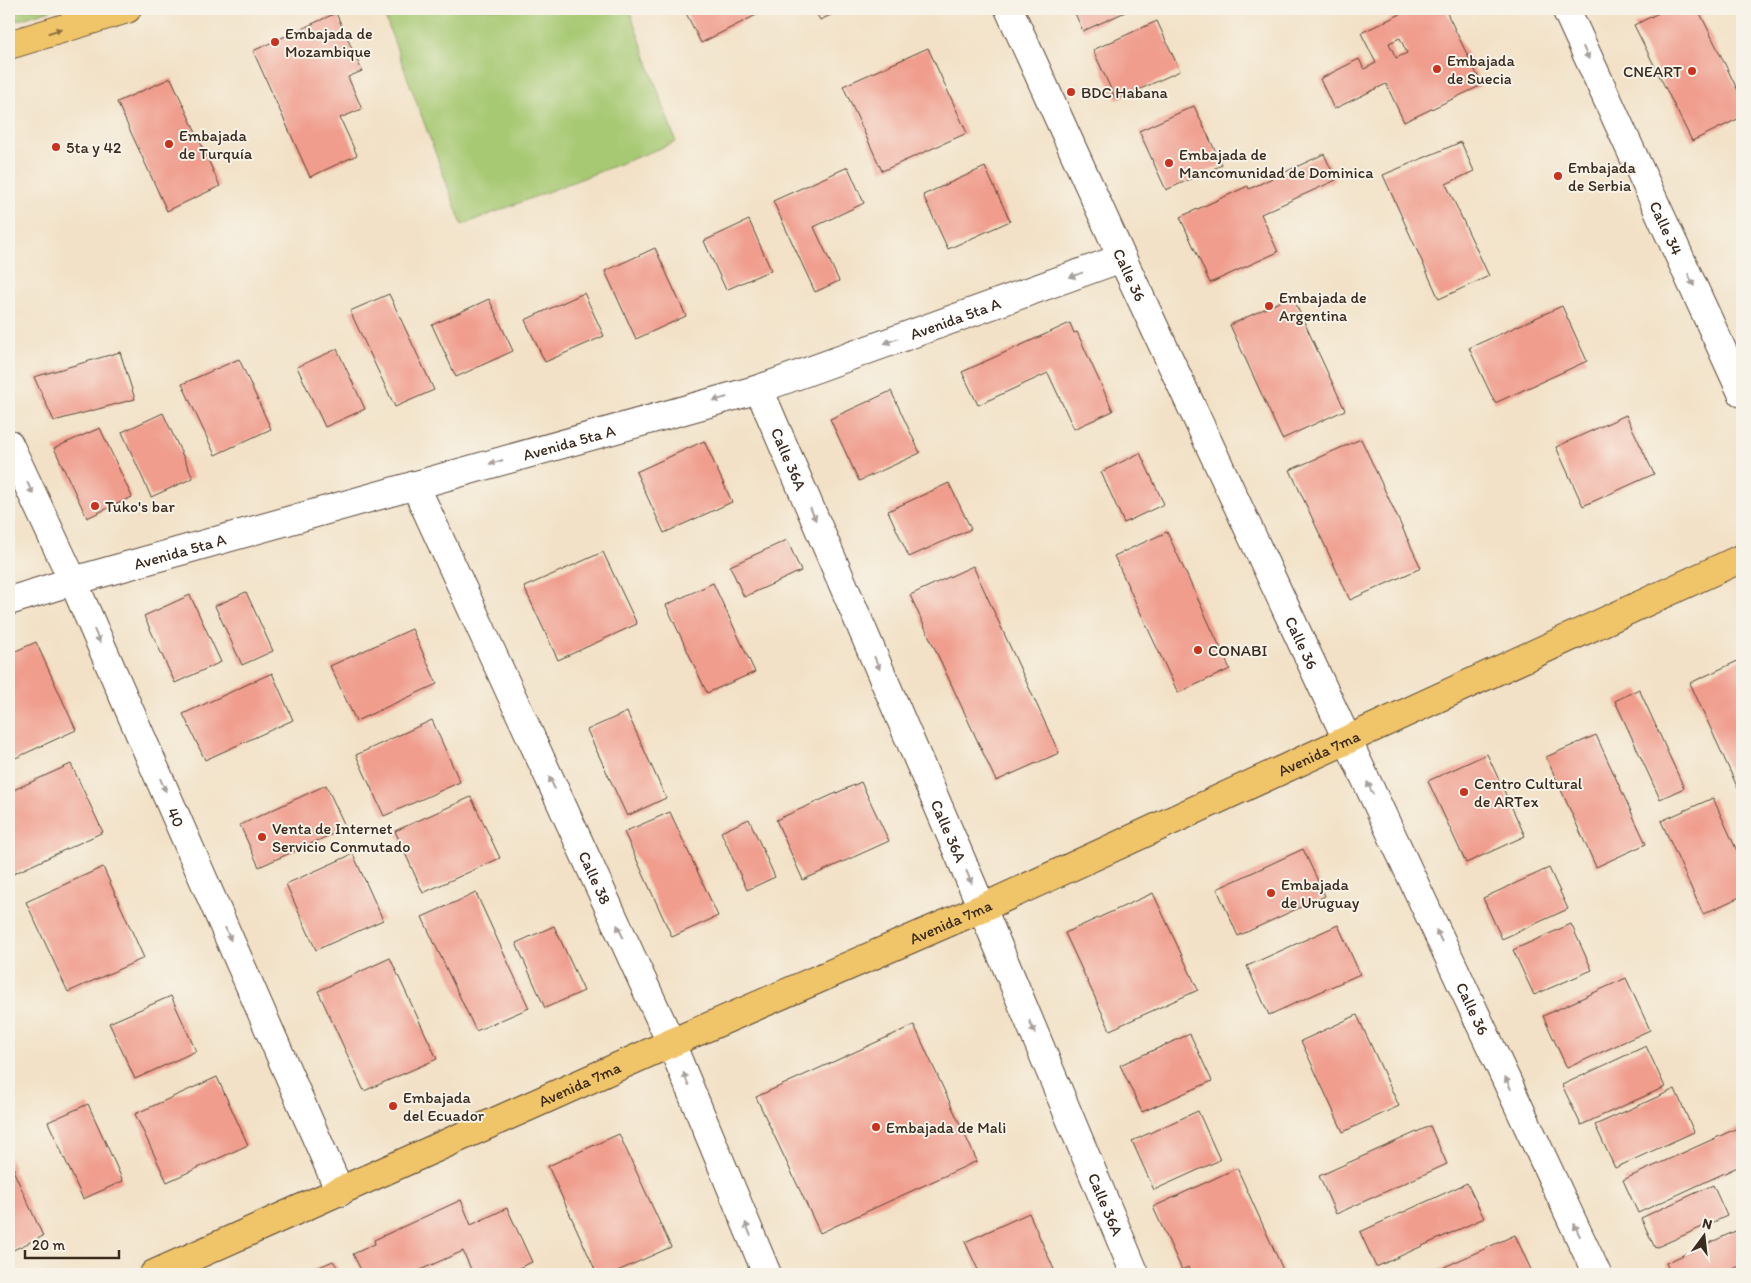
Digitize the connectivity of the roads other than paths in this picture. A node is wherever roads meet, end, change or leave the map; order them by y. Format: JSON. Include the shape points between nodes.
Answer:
{"nodes":[{"id":1,"x":127,"y":9,"type":"edge"},
{"id":2,"x":1009,"y":9,"type":"edge"},
{"id":3,"x":1566,"y":9,"type":"edge"},
{"id":4,"x":9,"y":45,"type":"edge"},
{"id":5,"x":1122,"y":258,"type":"junction"},
{"id":6,"x":759,"y":389,"type":"junction"},
{"id":7,"x":1742,"y":393,"type":"edge"},
{"id":8,"x":9,"y":444,"type":"edge"},
{"id":9,"x":415,"y":485,"type":"junction"},
{"id":10,"x":1742,"y":558,"type":"edge"},
{"id":11,"x":73,"y":581,"type":"junction"},
{"id":12,"x":9,"y":601,"type":"edge"},
{"id":13,"x":1347,"y":739,"type":"junction"},
{"id":14,"x":982,"y":908,"type":"junction"},
{"id":15,"x":671,"y":1043,"type":"junction"},
{"id":16,"x":340,"y":1192,"type":"junction"},
{"id":17,"x":154,"y":1274,"type":"edge"},
{"id":18,"x":767,"y":1274,"type":"edge"},
{"id":19,"x":1134,"y":1274,"type":"edge"},
{"id":20,"x":1597,"y":1274,"type":"edge"}],
"edges":[{"from":4,"to":1,"type":"main road","one_way":true},
{"from":2,"to":5,"type":"street","name":"Calle 36"},
{"from":3,"to":7,"type":"street","name":"Calle 34","one_way":true},
{"from":5,"to":6,"type":"street","name":"Avenida 5ta A","one_way":true},
{"from":5,"to":13,"type":"street","name":"Calle 36"},
{"from":6,"to":9,"type":"street","name":"Avenida 5ta A","one_way":true},
{"from":6,"to":14,"type":"street","name":"Calle 36A","one_way":true},
{"from":8,"to":11,"type":"street","name":"40","one_way":true},
{"from":9,"to":11,"type":"street","name":"Avenida 5ta A"},
{"from":15,"to":9,"type":"street","name":"Calle 38","one_way":true},
{"from":10,"to":13,"type":"main road","name":"Avenida 7ma"},
{"from":11,"to":12,"type":"street","name":"Avenida 5ta A"},
{"from":11,"to":16,"type":"street","name":"40","one_way":true},
{"from":13,"to":14,"type":"main road","name":"Avenida 7ma"},
{"from":20,"to":13,"type":"street","name":"Calle 36","one_way":true},
{"from":14,"to":15,"type":"main road","name":"Avenida 7ma"},
{"from":14,"to":19,"type":"street","name":"Calle 36A","one_way":true},
{"from":15,"to":16,"type":"main road","name":"Avenida 7ma"},
{"from":18,"to":15,"type":"street","name":"Calle 38","one_way":true},
{"from":16,"to":17,"type":"main road","name":"Avenida 7ma"}]}
